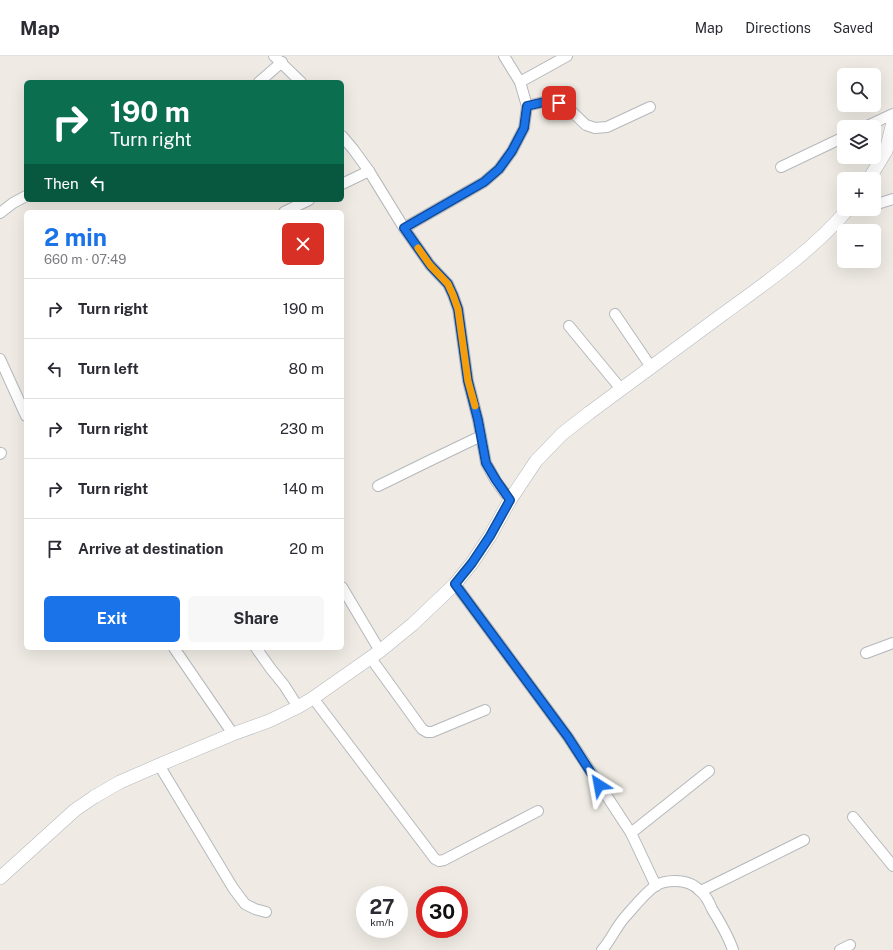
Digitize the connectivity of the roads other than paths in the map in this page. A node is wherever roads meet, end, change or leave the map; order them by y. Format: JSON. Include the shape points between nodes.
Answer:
{"nodes":[{"id":1,"x":504,"y":56,"type":"edge"},
{"id":2,"x":567,"y":56,"type":"edge"},
{"id":3,"x":278,"y":59,"type":"edge"},
{"id":4,"x":261,"y":80,"type":"edge"},
{"id":5,"x":299,"y":80,"type":"edge"},
{"id":6,"x":520,"y":82,"type":"junction"},
{"id":7,"x":527,"y":106,"type":"junction"},
{"id":8,"x":650,"y":107,"type":"dead end"},
{"id":9,"x":893,"y":114,"type":"edge"},
{"id":10,"x":880,"y":120,"type":"edge"},
{"id":11,"x":893,"y":122,"type":"edge"},
{"id":12,"x":344,"y":138,"type":"edge"},
{"id":13,"x":837,"y":140,"type":"edge"},
{"id":14,"x":781,"y":167,"type":"dead end"},
{"id":15,"x":369,"y":171,"type":"junction"},
{"id":16,"x":873,"y":172,"type":"edge"},
{"id":17,"x":344,"y":183,"type":"edge"},
{"id":18,"x":24,"y":197,"type":"edge"},
{"id":19,"x":893,"y":199,"type":"edge"},
{"id":20,"x":306,"y":202,"type":"edge"},
{"id":21,"x":881,"y":203,"type":"edge"},
{"id":22,"x":288,"y":210,"type":"edge"},
{"id":23,"x":0,"y":213,"type":"edge"},
{"id":24,"x":844,"y":216,"type":"edge"},
{"id":25,"x":404,"y":228,"type":"junction"},
{"id":26,"x":615,"y":314,"type":"dead end"},
{"id":27,"x":569,"y":326,"type":"dead end"},
{"id":28,"x":0,"y":359,"type":"edge"},
{"id":29,"x":651,"y":367,"type":"junction"},
{"id":30,"x":621,"y":389,"type":"junction"},
{"id":31,"x":24,"y":412,"type":"edge"},
{"id":32,"x":481,"y":436,"type":"junction"},
{"id":33,"x":378,"y":486,"type":"dead end"},
{"id":34,"x":510,"y":500,"type":"junction"},
{"id":35,"x":455,"y":584,"type":"junction"},
{"id":36,"x":344,"y":591,"type":"edge"},
{"id":37,"x":893,"y":643,"type":"edge"},
{"id":38,"x":175,"y":650,"type":"edge"},
{"id":39,"x":257,"y":650,"type":"edge"},
{"id":40,"x":866,"y":653,"type":"dead end"},
{"id":41,"x":375,"y":654,"type":"junction"},
{"id":42,"x":313,"y":698,"type":"junction"},
{"id":43,"x":298,"y":707,"type":"junction"},
{"id":44,"x":485,"y":710,"type":"dead end"},
{"id":45,"x":233,"y":734,"type":"junction"},
{"id":46,"x":159,"y":765,"type":"junction"},
{"id":47,"x":709,"y":770,"type":"dead end"},
{"id":48,"x":538,"y":811,"type":"dead end"},
{"id":49,"x":853,"y":817,"type":"dead end"},
{"id":50,"x":631,"y":833,"type":"junction"},
{"id":51,"x":804,"y":840,"type":"dead end"},
{"id":52,"x":893,"y":866,"type":"edge"},
{"id":53,"x":0,"y":878,"type":"edge"},
{"id":54,"x":656,"y":886,"type":"junction"},
{"id":55,"x":701,"y":891,"type":"junction"},
{"id":56,"x":266,"y":912,"type":"dead end"},
{"id":57,"x":850,"y":945,"type":"dead end"},
{"id":58,"x":602,"y":950,"type":"edge"},
{"id":59,"x":732,"y":950,"type":"edge"},
{"id":60,"x":840,"y":950,"type":"edge"}],
"edges":[{"from":1,"to":6,"type":"street"},
{"from":2,"to":6,"type":"street"},
{"from":3,"to":4,"type":"street"},
{"from":3,"to":5,"type":"street"},
{"from":6,"to":7,"type":"street"},
{"from":7,"to":8,"type":"street","via":[[544,102],[559,103],[595,128],[607,127]]},
{"from":7,"to":25,"type":"street","via":[[524,128],[499,169],[484,182]]},
{"from":9,"to":10,"type":"street"},
{"from":11,"to":16,"type":"street","via":[[886,151]]},
{"from":12,"to":15,"type":"street"},
{"from":13,"to":14,"type":"street"},
{"from":15,"to":17,"type":"street"},
{"from":15,"to":25,"type":"street"},
{"from":18,"to":23,"type":"street"},
{"from":19,"to":21,"type":"street"},
{"from":20,"to":22,"type":"street"},
{"from":24,"to":29,"type":"street","via":[[803,254]]},
{"from":25,"to":32,"type":"street","via":[[430,265],[448,284],[453,295],[458,309],[468,381]]},
{"from":26,"to":29,"type":"street"},
{"from":27,"to":30,"type":"street"},
{"from":28,"to":31,"type":"street"},
{"from":29,"to":30,"type":"street"},
{"from":30,"to":34,"type":"street","via":[[562,434],[536,461]]},
{"from":32,"to":33,"type":"street"},
{"from":32,"to":34,"type":"street","via":[[486,463]]},
{"from":34,"to":35,"type":"street","via":[[490,536]]},
{"from":35,"to":41,"type":"street","via":[[413,624]]},
{"from":35,"to":50,"type":"street","via":[[568,737]]},
{"from":36,"to":41,"type":"street"},
{"from":37,"to":40,"type":"street"},
{"from":38,"to":45,"type":"street"},
{"from":39,"to":43,"type":"street"},
{"from":41,"to":42,"type":"street"},
{"from":41,"to":44,"type":"street","via":[[404,704],[427,732]]},
{"from":42,"to":43,"type":"street"},
{"from":42,"to":48,"type":"street","via":[[435,859],[444,860]]},
{"from":43,"to":45,"type":"street"},
{"from":45,"to":46,"type":"street"},
{"from":46,"to":53,"type":"street","via":[[120,782],[75,810]]},
{"from":46,"to":56,"type":"street","via":[[233,888],[245,904]]},
{"from":47,"to":50,"type":"street"},
{"from":49,"to":52,"type":"street"},
{"from":50,"to":54,"type":"street"},
{"from":51,"to":55,"type":"street"},
{"from":54,"to":55,"type":"street","via":[[667,881],[678,881],[688,883]]},
{"from":54,"to":58,"type":"street","via":[[623,918]]},
{"from":55,"to":59,"type":"street","via":[[724,928]]},
{"from":57,"to":60,"type":"street"}]}
